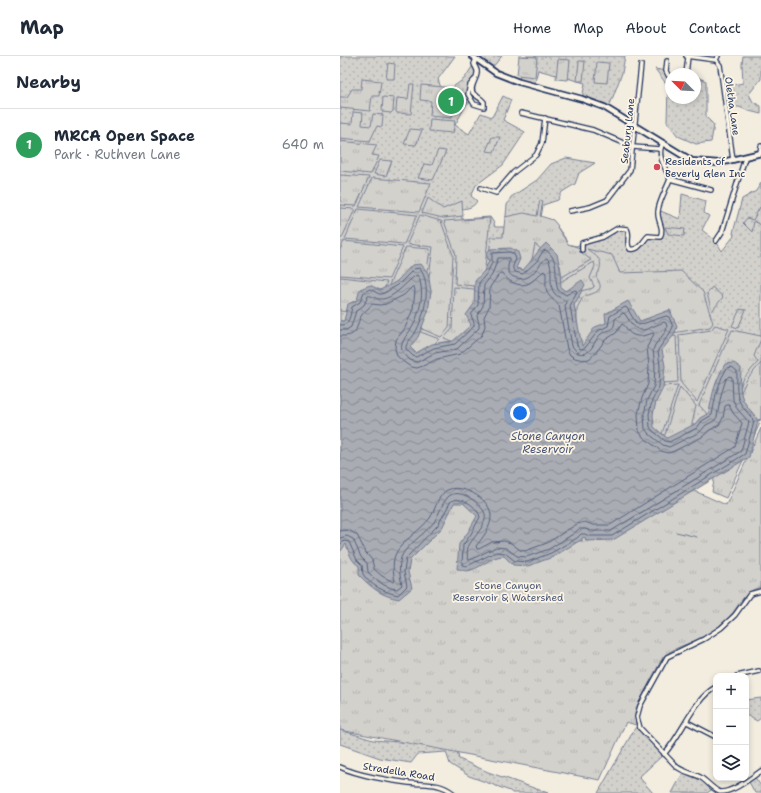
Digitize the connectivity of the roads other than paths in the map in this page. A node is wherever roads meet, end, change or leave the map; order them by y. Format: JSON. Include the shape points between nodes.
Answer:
{"nodes":[{"id":1,"x":687,"y":56,"type":"edge"},
{"id":2,"x":474,"y":58,"type":"edge"},
{"id":3,"x":717,"y":58,"type":"edge"},
{"id":4,"x":667,"y":61,"type":"dead end"},
{"id":5,"x":642,"y":65,"type":"dead end"},
{"id":6,"x":666,"y":68,"type":"edge"},
{"id":7,"x":686,"y":68,"type":"edge"},
{"id":8,"x":474,"y":80,"type":"junction"},
{"id":9,"x":521,"y":113,"type":"dead end"},
{"id":10,"x":545,"y":118,"type":"junction"},
{"id":11,"x":636,"y":127,"type":"junction"},
{"id":12,"x":663,"y":143,"type":"junction"},
{"id":13,"x":761,"y":146,"type":"edge"},
{"id":14,"x":633,"y":147,"type":"junction"},
{"id":15,"x":660,"y":149,"type":"junction"},
{"id":16,"x":760,"y":153,"type":"edge"},
{"id":17,"x":745,"y":158,"type":"junction"},
{"id":18,"x":733,"y":160,"type":"junction"},
{"id":19,"x":670,"y":179,"type":"junction"},
{"id":20,"x":481,"y":188,"type":"dead end"},
{"id":21,"x":711,"y":190,"type":"dead end"},
{"id":22,"x":570,"y":211,"type":"dead end"},
{"id":23,"x":716,"y":241,"type":"dead end"},
{"id":24,"x":582,"y":250,"type":"dead end"},
{"id":25,"x":761,"y":591,"type":"edge"},
{"id":26,"x":759,"y":671,"type":"dead end"},
{"id":27,"x":749,"y":673,"type":"edge"},
{"id":28,"x":713,"y":689,"type":"edge"},
{"id":29,"x":687,"y":722,"type":"junction"},
{"id":30,"x":713,"y":735,"type":"edge"},
{"id":31,"x":664,"y":754,"type":"junction"},
{"id":32,"x":340,"y":767,"type":"edge"},
{"id":33,"x":761,"y":771,"type":"edge"},
{"id":34,"x":453,"y":793,"type":"edge"}],
"edges":[{"from":1,"to":3,"type":"street"},
{"from":1,"to":7,"type":"street"},
{"from":2,"to":8,"type":"street","via":[[477,70]]},
{"from":2,"to":11,"type":"main road","via":[[496,73],[519,82],[604,107]]},
{"from":3,"to":18,"type":"street","name":"Oletha Lane"},
{"from":4,"to":6,"type":"street"},
{"from":5,"to":11,"type":"street","name":"Seabury Lane"},
{"from":8,"to":8,"type":"street","via":[[468,89],[470,98],[474,104],[484,107],[482,99],[473,93]]},
{"from":9,"to":10,"type":"street"},
{"from":10,"to":14,"type":"street","via":[[593,130]]},
{"from":10,"to":20,"type":"street","via":[[542,143],[536,155],[514,172],[496,193]]},
{"from":11,"to":12,"type":"main road"},
{"from":11,"to":14,"type":"street","name":"Seabury Lane"},
{"from":12,"to":15,"type":"street"},
{"from":12,"to":18,"type":"main road","via":[[692,161],[713,163]]},
{"from":13,"to":16,"type":"street"},
{"from":14,"to":15,"type":"street"},
{"from":14,"to":22,"type":"street","name":"Seabury Lane","via":[[630,170],[610,197],[590,207]]},
{"from":15,"to":19,"type":"street","via":[[661,159]]},
{"from":16,"to":17,"type":"main road"},
{"from":17,"to":18,"type":"main road"},
{"from":17,"to":23,"type":"street","via":[[722,232]]},
{"from":19,"to":21,"type":"street"},
{"from":19,"to":24,"type":"street","via":[[658,210],[662,233],[660,237],[648,236],[634,250],[628,246],[629,232],[618,228],[604,237],[582,244]]},
{"from":25,"to":31,"type":"street","via":[[750,594],[736,615],[721,628],[671,654],[664,661],[640,706],[637,717],[643,732]]},
{"from":26,"to":27,"type":"street"},
{"from":28,"to":29,"type":"street","via":[[705,694]]},
{"from":29,"to":30,"type":"street"},
{"from":29,"to":31,"type":"street"},
{"from":31,"to":33,"type":"street","via":[[684,771],[698,776],[720,792],[731,791]]},
{"from":32,"to":34,"type":"street","name":"Stradella Road","via":[[402,782],[445,787]]}]}
